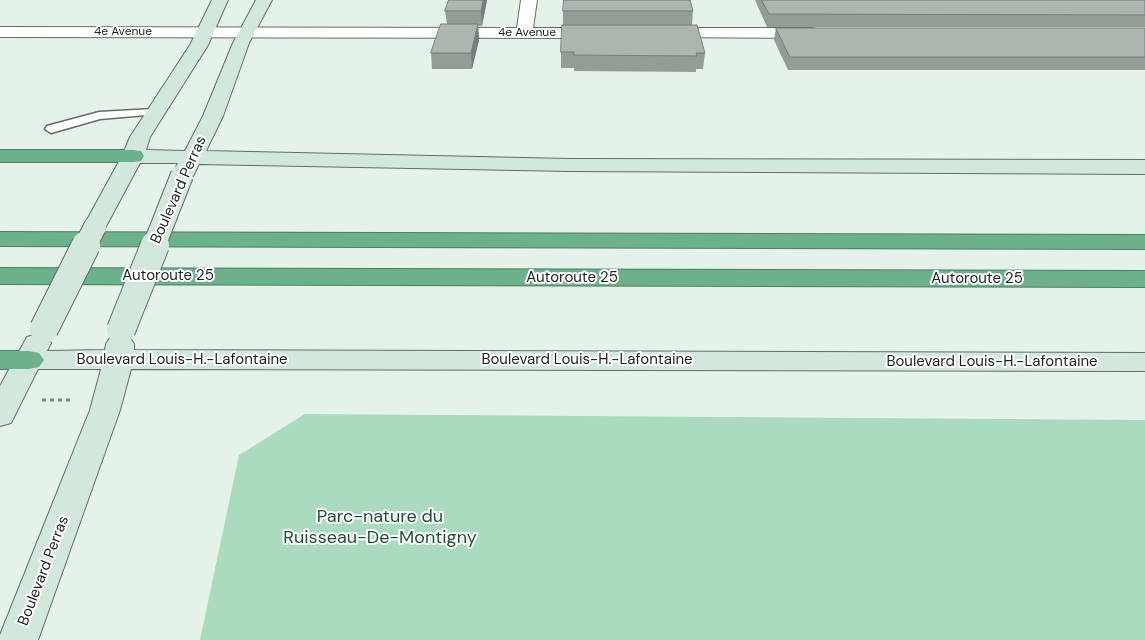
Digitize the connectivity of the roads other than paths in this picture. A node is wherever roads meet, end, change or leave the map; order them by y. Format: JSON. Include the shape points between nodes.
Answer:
{"nodes":[{"id":1,"x":220,"y":0,"type":"edge"},
{"id":2,"x":264,"y":0,"type":"edge"},
{"id":3,"x":529,"y":0,"type":"edge"},
{"id":4,"x":0,"y":32,"type":"edge"},
{"id":5,"x":206,"y":32,"type":"junction"},
{"id":6,"x":248,"y":32,"type":"junction"},
{"id":7,"x":524,"y":33,"type":"junction"},
{"id":8,"x":611,"y":33,"type":"edge"},
{"id":9,"x":641,"y":33,"type":"edge"},
{"id":10,"x":829,"y":33,"type":"edge"},
{"id":11,"x":154,"y":112,"type":"junction"},
{"id":12,"x":51,"y":129,"type":"dead end"},
{"id":13,"x":0,"y":156,"type":"edge"},
{"id":14,"x":129,"y":164,"type":"junction"},
{"id":15,"x":187,"y":166,"type":"junction"},
{"id":16,"x":1145,"y":167,"type":"edge"},
{"id":17,"x":0,"y":239,"type":"edge"},
{"id":18,"x":1145,"y":242,"type":"edge"},
{"id":19,"x":0,"y":276,"type":"edge"},
{"id":20,"x":1145,"y":279,"type":"edge"},
{"id":21,"x":120,"y":346,"type":"junction"},
{"id":22,"x":0,"y":360,"type":"edge"},
{"id":23,"x":29,"y":360,"type":"junction"},
{"id":24,"x":1145,"y":362,"type":"edge"},
{"id":25,"x":0,"y":415,"type":"edge"},
{"id":26,"x":18,"y":640,"type":"edge"}],
"edges":[{"from":1,"to":5,"type":"main road"},
{"from":2,"to":6,"type":"main road","name":"Boulevard Perras"},
{"from":3,"to":7,"type":"street"},
{"from":4,"to":5,"type":"street","name":"4e Avenue"},
{"from":5,"to":6,"type":"street","name":"4e Avenue"},
{"from":5,"to":11,"type":"main road"},
{"from":6,"to":7,"type":"street","name":"4e Avenue"},
{"from":6,"to":15,"type":"main road","name":"Boulevard Perras","via":[[213,116]]},
{"from":7,"to":8,"type":"street","name":"4e Avenue"},
{"from":9,"to":10,"type":"street"},
{"from":11,"to":12,"type":"lane","via":[[99,116]]},
{"from":11,"to":14,"type":"main road"},
{"from":13,"to":14,"type":"highway"},
{"from":14,"to":15,"type":"main road"},
{"from":14,"to":23,"type":"main road","bridge":true},
{"from":15,"to":16,"type":"main road"},
{"from":15,"to":21,"type":"main road","name":"Boulevard Perras","bridge":true},
{"from":17,"to":18,"type":"highway"},
{"from":19,"to":20,"type":"highway","name":"Autoroute 25"},
{"from":21,"to":23,"type":"main road","name":"Boulevard Louis-H.-Lafontaine"},
{"from":21,"to":24,"type":"main road","name":"Boulevard Louis-H.-Lafontaine","via":[[324,359]]},
{"from":21,"to":26,"type":"main road","name":"Boulevard Perras","via":[[105,410]]},
{"from":22,"to":23,"type":"highway"},
{"from":23,"to":25,"type":"main road"}]}
